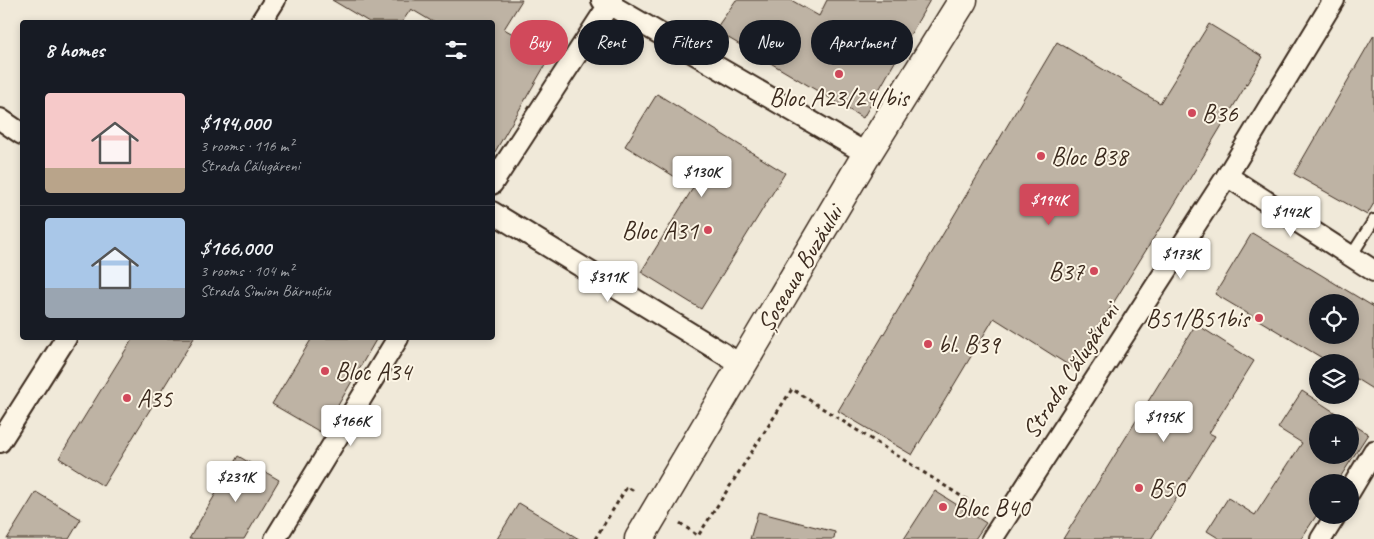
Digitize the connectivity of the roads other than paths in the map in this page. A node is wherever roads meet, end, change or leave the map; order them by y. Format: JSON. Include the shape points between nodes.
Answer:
{"nodes":[{"id":1,"x":275,"y":0,"type":"edge"},
{"id":2,"x":963,"y":0,"type":"edge"},
{"id":3,"x":1334,"y":0,"type":"edge"},
{"id":4,"x":608,"y":2,"type":"edge"},
{"id":5,"x":262,"y":20,"type":"edge"},
{"id":6,"x":0,"y":119,"type":"edge"},
{"id":7,"x":20,"y":133,"type":"edge"},
{"id":8,"x":867,"y":154,"type":"junction"},
{"id":9,"x":1227,"y":176,"type":"junction"},
{"id":10,"x":495,"y":179,"type":"edge"},
{"id":11,"x":495,"y":214,"type":"edge"},
{"id":12,"x":1374,"y":220,"type":"edge"},
{"id":13,"x":1351,"y":256,"type":"junction"},
{"id":14,"x":1374,"y":271,"type":"edge"},
{"id":15,"x":65,"y":340,"type":"edge"},
{"id":16,"x":397,"y":340,"type":"edge"},
{"id":17,"x":742,"y":365,"type":"junction"},
{"id":18,"x":0,"y":442,"type":"edge"},
{"id":19,"x":1374,"y":450,"type":"edge"},
{"id":20,"x":1359,"y":476,"type":"edge"},
{"id":21,"x":1330,"y":524,"type":"edge"},
{"id":22,"x":998,"y":531,"type":"edge"},
{"id":23,"x":275,"y":539,"type":"edge"},
{"id":24,"x":639,"y":539,"type":"edge"},
{"id":25,"x":1321,"y":539,"type":"edge"}],
"edges":[{"from":1,"to":5,"type":"street"},
{"from":2,"to":8,"type":"main road","name":"Șoseaua Buzăului"},
{"from":3,"to":9,"type":"street","name":"Strada Călugăreni"},
{"from":4,"to":8,"type":"street"},
{"from":4,"to":10,"type":"street"},
{"from":6,"to":7,"type":"street"},
{"from":8,"to":17,"type":"main road","name":"Șoseaua Buzăului"},
{"from":9,"to":13,"type":"street"},
{"from":9,"to":22,"type":"street","name":"Strada Călugăreni"},
{"from":11,"to":17,"type":"street"},
{"from":12,"to":13,"type":"lane"},
{"from":13,"to":14,"type":"street"},
{"from":15,"to":18,"type":"street"},
{"from":16,"to":23,"type":"street"},
{"from":17,"to":24,"type":"main road","name":"Șoseaua Buzăului"},
{"from":19,"to":20,"type":"street"},
{"from":21,"to":25,"type":"street"}]}
